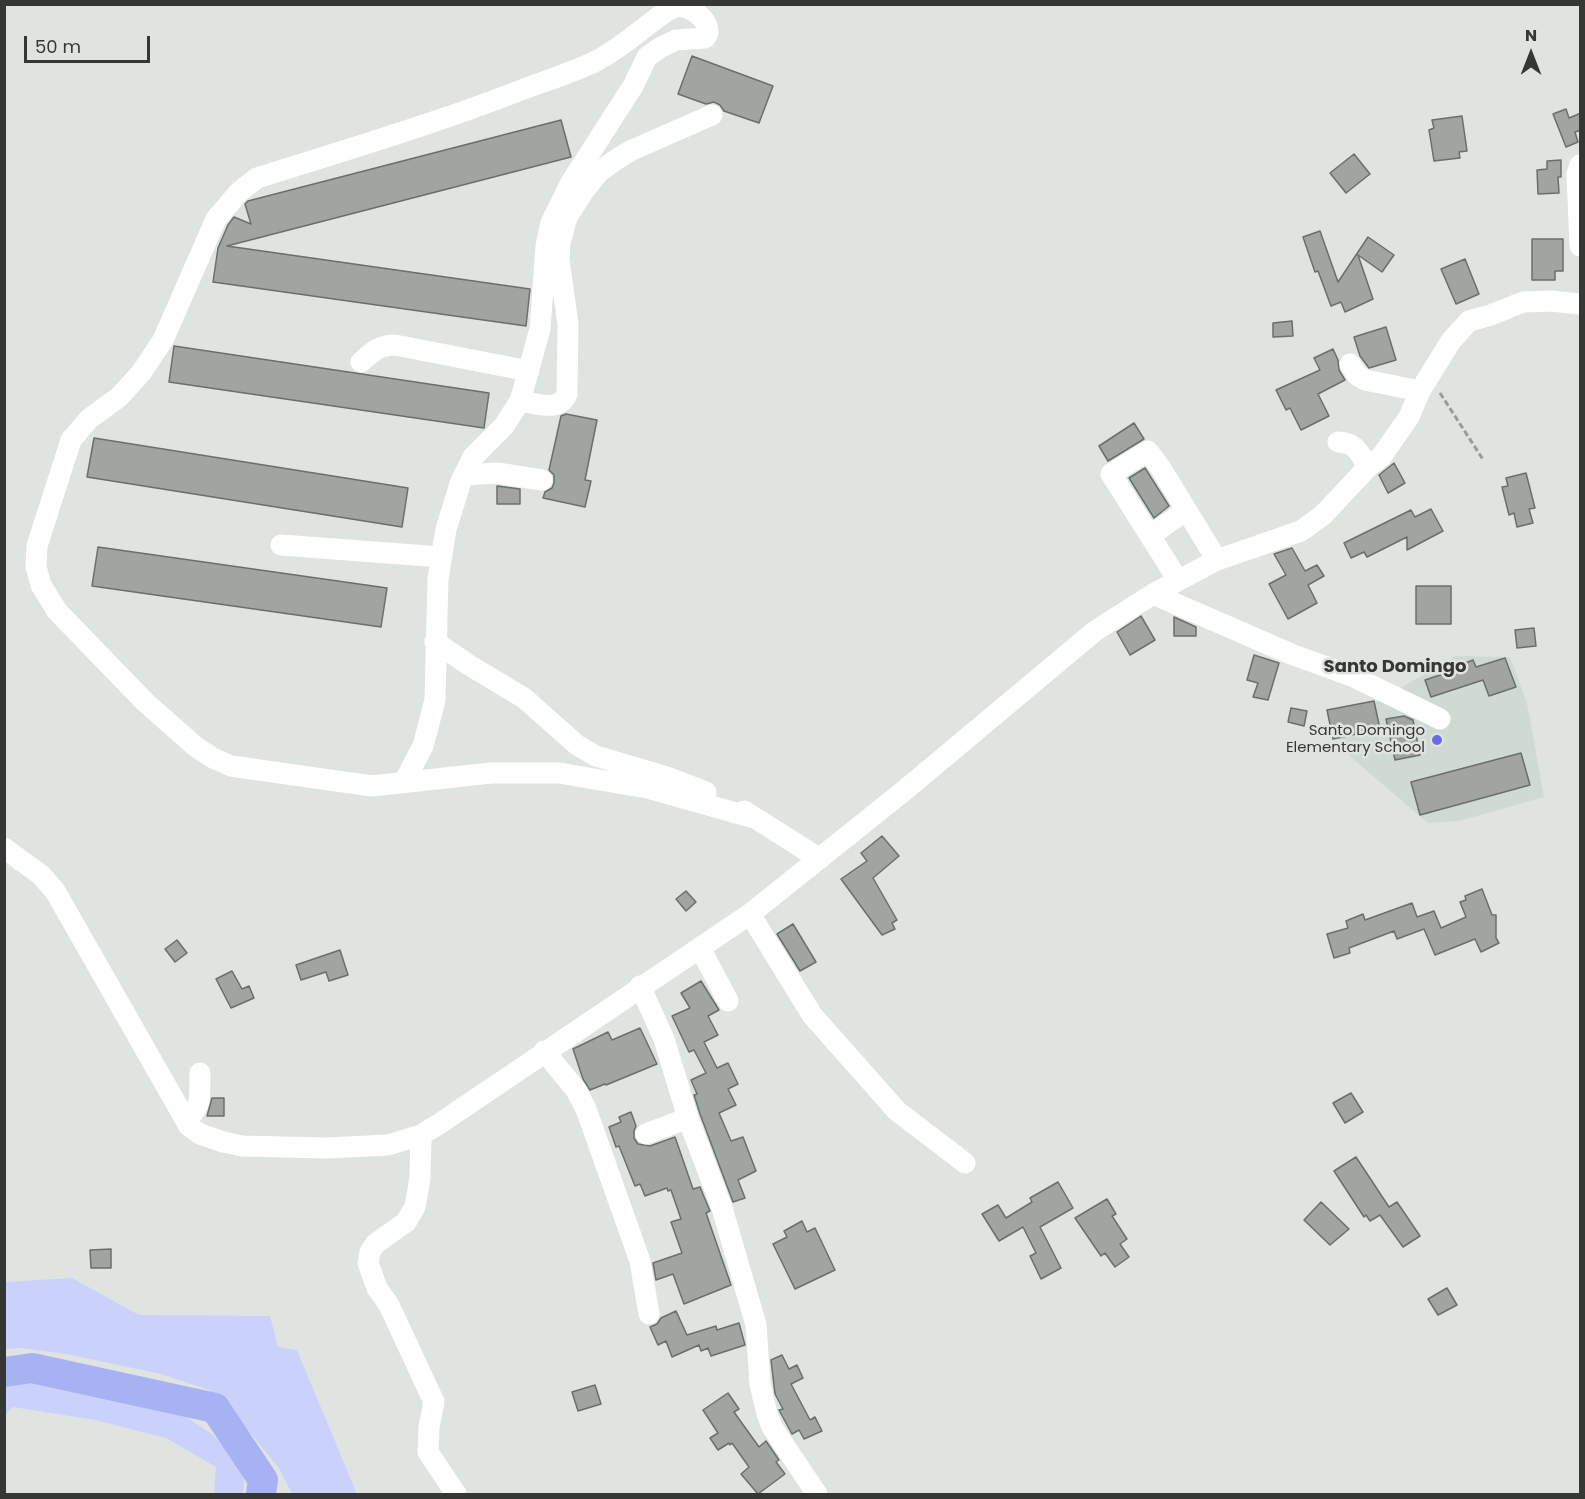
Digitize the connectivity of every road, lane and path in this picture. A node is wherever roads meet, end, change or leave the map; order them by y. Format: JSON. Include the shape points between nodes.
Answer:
{"nodes":[{"id":1,"x":712,"y":115,"type":"dead end"},
{"id":2,"x":1581,"y":165,"type":"edge"},
{"id":3,"x":1581,"y":246,"type":"edge"},
{"id":4,"x":1581,"y":304,"type":"edge"},
{"id":5,"x":361,"y":362,"type":"dead end"},
{"id":6,"x":1350,"y":364,"type":"dead end"},
{"id":7,"x":529,"y":371,"type":"junction"},
{"id":8,"x":1424,"y":384,"type":"junction"},
{"id":9,"x":520,"y":401,"type":"junction"},
{"id":10,"x":1338,"y":442,"type":"dead end"},
{"id":11,"x":1484,"y":461,"type":"dead end"},
{"id":12,"x":1368,"y":467,"type":"junction"},
{"id":13,"x":464,"y":475,"type":"junction"},
{"id":14,"x":542,"y":480,"type":"dead end"},
{"id":15,"x":1186,"y":510,"type":"junction"},
{"id":16,"x":1150,"y":536,"type":"junction"},
{"id":17,"x":281,"y":545,"type":"dead end"},
{"id":18,"x":441,"y":557,"type":"junction"},
{"id":19,"x":1217,"y":560,"type":"junction"},
{"id":20,"x":1178,"y":580,"type":"junction"},
{"id":21,"x":1153,"y":594,"type":"junction"},
{"id":22,"x":437,"y":642,"type":"junction"},
{"id":23,"x":1440,"y":719,"type":"dead end"},
{"id":24,"x":404,"y":782,"type":"junction"},
{"id":25,"x":754,"y":818,"type":"junction"},
{"id":26,"x":4,"y":848,"type":"edge"},
{"id":27,"x":820,"y":859,"type":"junction"},
{"id":28,"x":750,"y":914,"type":"junction"},
{"id":29,"x":700,"y":948,"type":"junction"},
{"id":30,"x":640,"y":986,"type":"junction"},
{"id":31,"x":728,"y":1001,"type":"dead end"},
{"id":32,"x":544,"y":1051,"type":"junction"},
{"id":33,"x":200,"y":1073,"type":"dead end"},
{"id":34,"x":688,"y":1118,"type":"junction"},
{"id":35,"x":185,"y":1119,"type":"junction"},
{"id":36,"x":646,"y":1134,"type":"dead end"},
{"id":37,"x":421,"y":1135,"type":"junction"},
{"id":38,"x":965,"y":1163,"type":"dead end"},
{"id":39,"x":649,"y":1314,"type":"dead end"},
{"id":40,"x":456,"y":1494,"type":"edge"},
{"id":41,"x":816,"y":1494,"type":"edge"}],
"edges":[{"from":1,"to":9,"type":"street","via":[[630,151],[599,172],[583,192],[567,217],[560,243],[568,324],[567,394],[564,402],[556,406]]},
{"from":2,"to":3,"type":"street","via":[[1577,174]]},
{"from":4,"to":8,"type":"street","via":[[1523,302],[1469,321],[1450,341]]},
{"from":5,"to":7,"type":"street","via":[[376,348],[395,345]]},
{"from":6,"to":8,"type":"street","via":[[1365,380]]},
{"from":7,"to":9,"type":"street"},
{"from":7,"to":24,"type":"street","via":[[540,329],[551,223],[570,184],[633,86],[647,57],[676,40],[708,35],[707,24],[683,6],[675,7],[596,61],[463,113],[257,178],[238,192],[216,219],[163,340],[141,374],[71,440],[49,506],[37,546],[36,567],[46,594],[57,611],[145,702],[196,747],[231,766],[265,772],[372,786]]},
{"from":8,"to":11,"type":"path"},
{"from":8,"to":12,"type":"street","via":[[1409,417],[1381,457]]},
{"from":9,"to":13,"type":"street","via":[[504,426],[472,457]]},
{"from":10,"to":12,"type":"street","via":[[1355,447]]},
{"from":12,"to":19,"type":"street","via":[[1323,516],[1301,531]]},
{"from":13,"to":14,"type":"street","via":[[497,473]]},
{"from":13,"to":18,"type":"street"},
{"from":15,"to":16,"type":"street"},
{"from":15,"to":16,"type":"street","via":[[1148,451],[1111,474]]},
{"from":15,"to":19,"type":"street"},
{"from":16,"to":20,"type":"street"},
{"from":17,"to":18,"type":"street"},
{"from":18,"to":22,"type":"street"},
{"from":19,"to":20,"type":"street"},
{"from":20,"to":21,"type":"street"},
{"from":21,"to":23,"type":"street","via":[[1354,677]]},
{"from":21,"to":27,"type":"street","via":[[1095,631]]},
{"from":22,"to":24,"type":"street","via":[[435,700],[423,746]]},
{"from":22,"to":25,"type":"street","via":[[524,698],[596,756],[716,796]]},
{"from":24,"to":25,"type":"street","via":[[491,773],[559,773],[647,788]]},
{"from":25,"to":27,"type":"street"},
{"from":26,"to":35,"type":"street","via":[[41,875],[55,891]]},
{"from":27,"to":28,"type":"street"},
{"from":28,"to":29,"type":"street"},
{"from":28,"to":38,"type":"street","via":[[812,1015],[897,1111]]},
{"from":29,"to":30,"type":"street"},
{"from":29,"to":31,"type":"street"},
{"from":30,"to":32,"type":"street"},
{"from":30,"to":34,"type":"street","via":[[664,1039]]},
{"from":32,"to":37,"type":"street"},
{"from":32,"to":39,"type":"street","via":[[576,1090],[586,1109],[640,1261]]},
{"from":33,"to":35,"type":"street","via":[[197,1109]]},
{"from":34,"to":36,"type":"street"},
{"from":34,"to":41,"type":"street","via":[[722,1208],[756,1325],[760,1384],[767,1414]]},
{"from":35,"to":37,"type":"street","via":[[200,1134],[242,1146],[388,1145]]},
{"from":37,"to":40,"type":"street","via":[[415,1206],[406,1222],[375,1244],[368,1263],[434,1402],[428,1452]]}]}
